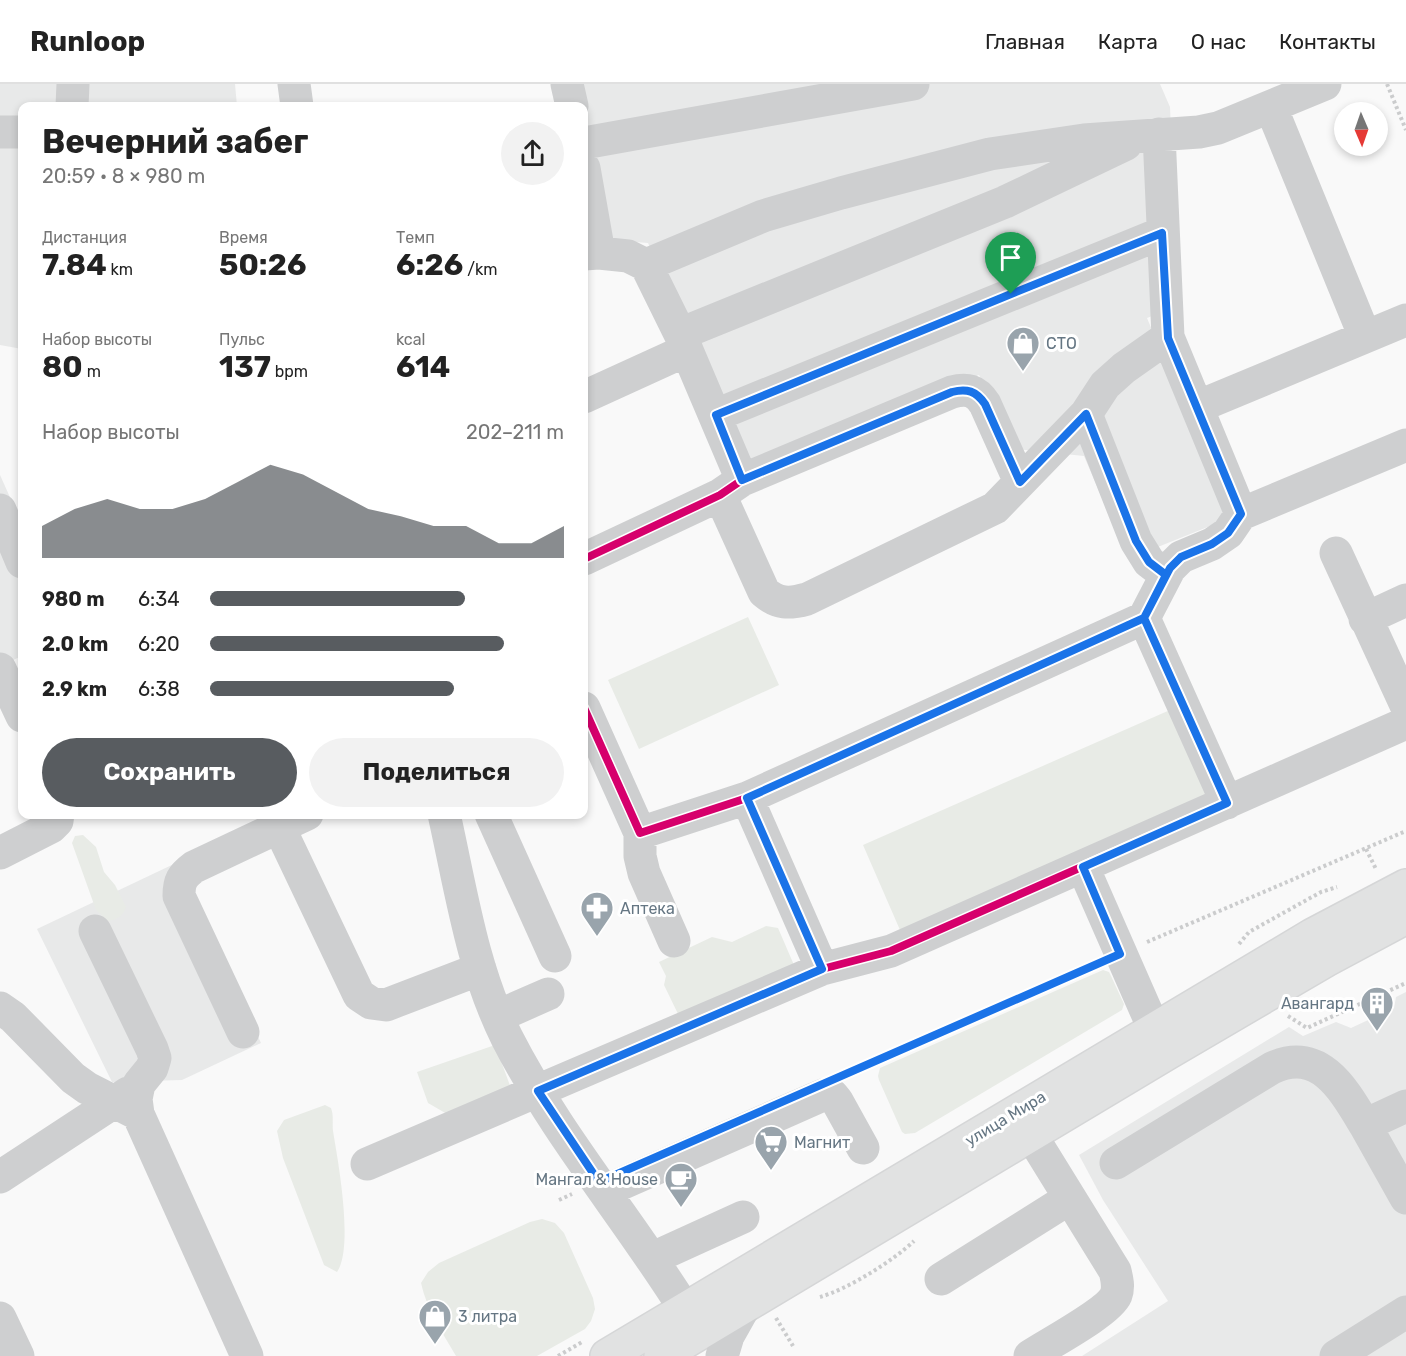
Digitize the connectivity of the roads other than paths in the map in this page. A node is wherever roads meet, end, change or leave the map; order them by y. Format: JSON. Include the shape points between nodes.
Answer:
{"nodes":[{"id":1,"x":73,"y":84,"type":"edge"},
{"id":2,"x":294,"y":84,"type":"edge"},
{"id":3,"x":567,"y":84,"type":"edge"},
{"id":4,"x":913,"y":84,"type":"edge"},
{"id":5,"x":1325,"y":84,"type":"edge"},
{"id":6,"x":72,"y":102,"type":"edge"},
{"id":7,"x":296,"y":102,"type":"edge"},
{"id":8,"x":571,"y":102,"type":"edge"},
{"id":9,"x":1271,"y":107,"type":"junction"},
{"id":10,"x":0,"y":132,"type":"edge"},
{"id":11,"x":18,"y":132,"type":"edge"},
{"id":12,"x":1159,"y":134,"type":"junction"},
{"id":13,"x":588,"y":142,"type":"edge"},
{"id":14,"x":1025,"y":148,"type":"junction"},
{"id":15,"x":1037,"y":187,"type":"junction"},
{"id":16,"x":588,"y":217,"type":"edge"},
{"id":17,"x":1162,"y":233,"type":"junction"},
{"id":18,"x":591,"y":254,"type":"edge"},
{"id":19,"x":646,"y":265,"type":"junction"},
{"id":20,"x":1406,"y":320,"type":"edge"},
{"id":21,"x":1365,"y":337,"type":"junction"},
{"id":22,"x":1168,"y":338,"type":"junction"},
{"id":23,"x":684,"y":342,"type":"junction"},
{"id":24,"x":588,"y":395,"type":"edge"},
{"id":25,"x":1197,"y":407,"type":"junction"},
{"id":26,"x":1086,"y":414,"type":"junction"},
{"id":27,"x":716,"y":415,"type":"junction"},
{"id":28,"x":1406,"y":446,"type":"edge"},
{"id":29,"x":1020,"y":482,"type":"junction"},
{"id":30,"x":731,"y":487,"type":"junction"},
{"id":31,"x":0,"y":510,"type":"edge"},
{"id":32,"x":1241,"y":514,"type":"junction"},
{"id":33,"x":18,"y":553,"type":"edge"},
{"id":34,"x":1336,"y":553,"type":"dead end"},
{"id":35,"x":588,"y":557,"type":"edge"},
{"id":36,"x":1166,"y":575,"type":"junction"},
{"id":37,"x":1406,"y":600,"type":"edge"},
{"id":38,"x":1144,"y":618,"type":"junction"},
{"id":39,"x":1365,"y":619,"type":"junction"},
{"id":40,"x":10,"y":674,"type":"edge"},
{"id":41,"x":18,"y":702,"type":"edge"},
{"id":42,"x":1406,"y":705,"type":"edge"},
{"id":43,"x":588,"y":717,"type":"edge"},
{"id":44,"x":1406,"y":723,"type":"edge"},
{"id":45,"x":747,"y":798,"type":"junction"},
{"id":46,"x":1227,"y":803,"type":"junction"},
{"id":47,"x":57,"y":819,"type":"edge"},
{"id":48,"x":287,"y":819,"type":"edge"},
{"id":49,"x":445,"y":819,"type":"edge"},
{"id":50,"x":493,"y":819,"type":"edge"},
{"id":51,"x":640,"y":833,"type":"junction"},
{"id":52,"x":0,"y":853,"type":"edge"},
{"id":53,"x":1083,"y":867,"type":"junction"},
{"id":54,"x":1406,"y":886,"type":"edge"},
{"id":55,"x":1406,"y":917,"type":"edge"},
{"id":56,"x":95,"y":931,"type":"dead end"},
{"id":57,"x":675,"y":941,"type":"dead end"},
{"id":58,"x":555,"y":956,"type":"dead end"},
{"id":59,"x":480,"y":969,"type":"junction"},
{"id":60,"x":822,"y":969,"type":"junction"},
{"id":61,"x":548,"y":994,"type":"dead end"},
{"id":62,"x":0,"y":1008,"type":"edge"},
{"id":63,"x":498,"y":1016,"type":"junction"},
{"id":64,"x":1154,"y":1029,"type":"junction"},
{"id":65,"x":243,"y":1032,"type":"dead end"},
{"id":66,"x":538,"y":1091,"type":"junction"},
{"id":67,"x":131,"y":1101,"type":"junction"},
{"id":68,"x":1406,"y":1106,"type":"edge"},
{"id":69,"x":1365,"y":1125,"type":"junction"},
{"id":70,"x":1031,"y":1135,"type":"junction"},
{"id":71,"x":862,"y":1148,"type":"dead end"},
{"id":72,"x":1116,"y":1163,"type":"dead end"},
{"id":73,"x":367,"y":1164,"type":"dead end"},
{"id":74,"x":0,"y":1177,"type":"edge"},
{"id":75,"x":602,"y":1187,"type":"junction"},
{"id":76,"x":1070,"y":1198,"type":"junction"},
{"id":77,"x":1406,"y":1198,"type":"edge"},
{"id":78,"x":743,"y":1217,"type":"dead end"},
{"id":79,"x":653,"y":1258,"type":"junction"},
{"id":80,"x":941,"y":1279,"type":"dead end"},
{"id":81,"x":746,"y":1304,"type":"junction"},
{"id":82,"x":1406,"y":1312,"type":"edge"},
{"id":83,"x":692,"y":1321,"type":"junction"},
{"id":84,"x":1357,"y":1350,"type":"edge"},
{"id":85,"x":247,"y":1356,"type":"edge"},
{"id":86,"x":607,"y":1356,"type":"edge"},
{"id":87,"x":661,"y":1356,"type":"edge"},
{"id":88,"x":722,"y":1356,"type":"edge"},
{"id":89,"x":1030,"y":1356,"type":"edge"}],
"edges":[{"from":1,"to":6,"type":"street"},
{"from":2,"to":7,"type":"street"},
{"from":3,"to":8,"type":"street"},
{"from":4,"to":13,"type":"street"},
{"from":5,"to":9,"type":"street"},
{"from":9,"to":12,"type":"street","via":[[1218,128]]},
{"from":9,"to":21,"type":"street"},
{"from":10,"to":11,"type":"street"},
{"from":12,"to":14,"type":"street"},
{"from":12,"to":15,"type":"street","via":[[1100,155]]},
{"from":12,"to":17,"type":"street"},
{"from":14,"to":15,"type":"street"},
{"from":14,"to":19,"type":"street","via":[[763,216]]},
{"from":15,"to":23,"type":"street"},
{"from":16,"to":18,"type":"street"},
{"from":17,"to":22,"type":"street"},
{"from":17,"to":27,"type":"street"},
{"from":18,"to":19,"type":"street","via":[[628,256]]},
{"from":19,"to":23,"type":"street"},
{"from":20,"to":21,"type":"street"},
{"from":21,"to":25,"type":"street"},
{"from":22,"to":25,"type":"street"},
{"from":22,"to":26,"type":"street","via":[[1105,385]]},
{"from":23,"to":24,"type":"street"},
{"from":23,"to":27,"type":"street"},
{"from":25,"to":32,"type":"street"},
{"from":26,"to":29,"type":"street"},
{"from":26,"to":36,"type":"street","via":[[1136,541],[1149,562]]},
{"from":27,"to":30,"type":"street"},
{"from":28,"to":32,"type":"street"},
{"from":29,"to":30,"type":"street","via":[[985,404],[980,396],[963,389]]},
{"from":29,"to":30,"type":"street","via":[[995,508],[807,599],[790,603],[774,600],[764,592]]},
{"from":30,"to":35,"type":"street"},
{"from":31,"to":33,"type":"street"},
{"from":32,"to":36,"type":"street","via":[[1228,533],[1181,557]]},
{"from":34,"to":39,"type":"street"},
{"from":36,"to":38,"type":"street"},
{"from":37,"to":39,"type":"street"},
{"from":38,"to":45,"type":"street"},
{"from":38,"to":46,"type":"street"},
{"from":39,"to":42,"type":"street"},
{"from":40,"to":41,"type":"street"},
{"from":43,"to":51,"type":"street"},
{"from":44,"to":46,"type":"street"},
{"from":45,"to":51,"type":"street"},
{"from":45,"to":60,"type":"street"},
{"from":46,"to":53,"type":"street"},
{"from":47,"to":52,"type":"street","via":[[51,827]]},
{"from":48,"to":59,"type":"street","via":[[359,995],[371,1003],[386,1005]]},
{"from":48,"to":65,"type":"street","via":[[194,867],[179,882],[179,896]]},
{"from":49,"to":59,"type":"street"},
{"from":50,"to":58,"type":"street"},
{"from":51,"to":57,"type":"street","via":[[644,873]]},
{"from":53,"to":60,"type":"street","via":[[891,951]]},
{"from":53,"to":64,"type":"street"},
{"from":54,"to":64,"type":"main road","name":"улица Мира","via":[[1313,935]]},
{"from":55,"to":70,"type":"main road","name":"улица Мира","via":[[1326,960]]},
{"from":56,"to":67,"type":"street","via":[[155,1058]]},
{"from":59,"to":63,"type":"street"},
{"from":60,"to":66,"type":"street"},
{"from":61,"to":63,"type":"street"},
{"from":62,"to":67,"type":"street","via":[[87,1088]]},
{"from":63,"to":66,"type":"street"},
{"from":64,"to":83,"type":"main road","name":"улица Мира"},
{"from":66,"to":73,"type":"street"},
{"from":66,"to":75,"type":"street"},
{"from":67,"to":74,"type":"street"},
{"from":67,"to":85,"type":"street"},
{"from":68,"to":69,"type":"street"},
{"from":69,"to":72,"type":"street","via":[[1335,1079],[1320,1069],[1285,1062]]},
{"from":69,"to":77,"type":"street"},
{"from":70,"to":76,"type":"street"},
{"from":70,"to":81,"type":"main road","name":"улица Мира"},
{"from":71,"to":75,"type":"street","via":[[837,1101],[833,1096],[823,1095]]},
{"from":75,"to":79,"type":"street"},
{"from":76,"to":80,"type":"street"},
{"from":76,"to":89,"type":"street","via":[[1115,1271],[1116,1296],[1106,1307]]},
{"from":78,"to":79,"type":"street"},
{"from":79,"to":83,"type":"street"},
{"from":81,"to":83,"type":"main road","name":"улица Мира"},
{"from":81,"to":88,"type":"street"},
{"from":82,"to":84,"type":"street"},
{"from":83,"to":86,"type":"main road","name":"улица Мира"},
{"from":83,"to":87,"type":"main road","name":"улица Мира"}]}
